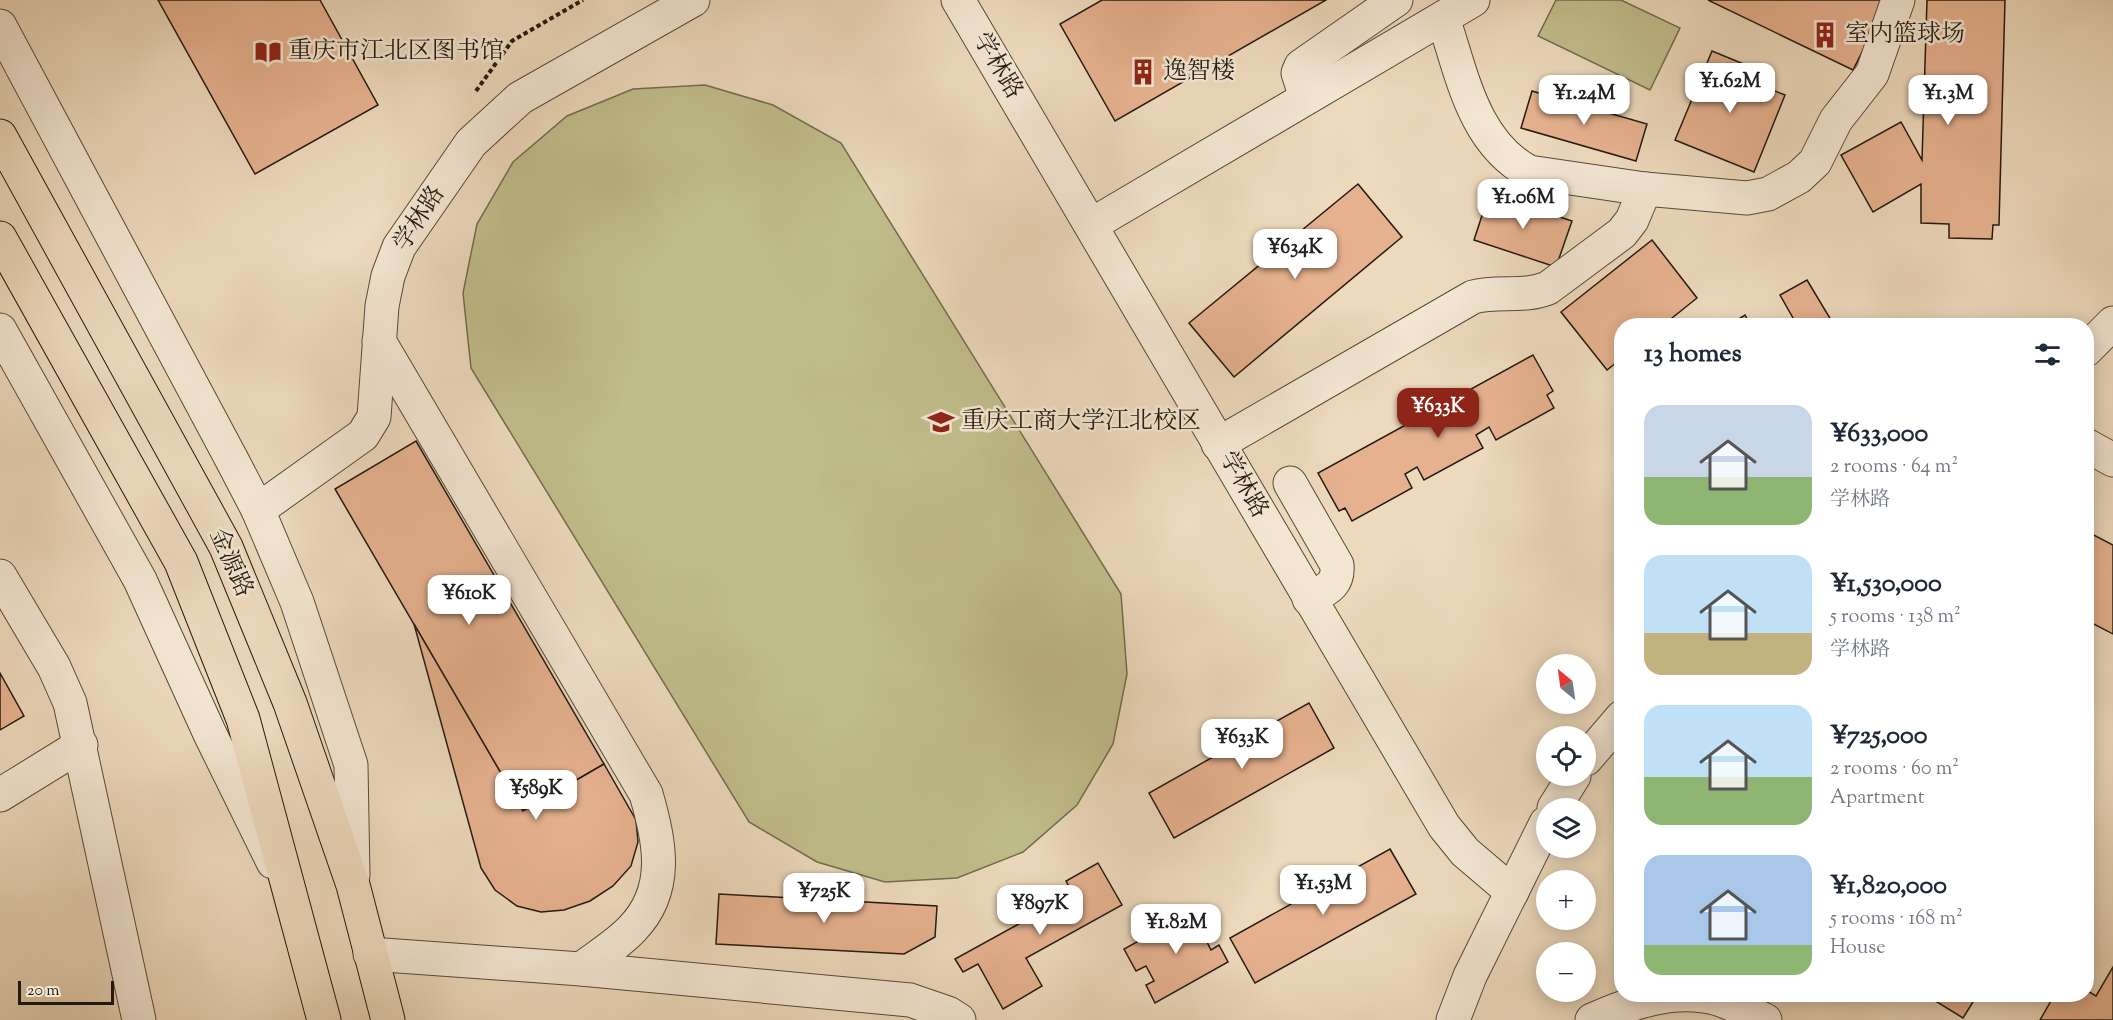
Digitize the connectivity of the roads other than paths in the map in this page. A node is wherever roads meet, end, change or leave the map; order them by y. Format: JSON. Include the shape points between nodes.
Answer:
{"nodes":[{"id":1,"x":693,"y":0,"type":"edge"},
{"id":2,"x":958,"y":0,"type":"edge"},
{"id":3,"x":1396,"y":0,"type":"edge"},
{"id":4,"x":1473,"y":0,"type":"edge"},
{"id":5,"x":1898,"y":0,"type":"edge"},
{"id":6,"x":1443,"y":18,"type":"junction"},
{"id":7,"x":0,"y":26,"type":"edge"},
{"id":8,"x":1306,"y":98,"type":"junction"},
{"id":9,"x":0,"y":136,"type":"edge"},
{"id":10,"x":1645,"y":189,"type":"junction"},
{"id":11,"x":1091,"y":225,"type":"junction"},
{"id":12,"x":0,"y":238,"type":"edge"},
{"id":13,"x":2113,"y":323,"type":"edge"},
{"id":14,"x":0,"y":330,"type":"edge"},
{"id":15,"x":379,"y":341,"type":"junction"},
{"id":16,"x":2094,"y":342,"type":"edge"},
{"id":17,"x":1218,"y":444,"type":"junction"},
{"id":18,"x":2094,"y":449,"type":"edge"},
{"id":19,"x":2113,"y":460,"type":"edge"},
{"id":20,"x":1290,"y":483,"type":"dead end"},
{"id":21,"x":258,"y":510,"type":"junction"},
{"id":22,"x":0,"y":576,"type":"edge"},
{"id":23,"x":1309,"y":599,"type":"junction"},
{"id":24,"x":1614,"y":726,"type":"edge"},
{"id":25,"x":81,"y":745,"type":"junction"},
{"id":26,"x":1596,"y":747,"type":"edge"},
{"id":27,"x":0,"y":795,"type":"edge"},
{"id":28,"x":1536,"y":843,"type":"edge"},
{"id":29,"x":353,"y":885,"type":"junction"},
{"id":30,"x":1512,"y":892,"type":"junction"},
{"id":31,"x":295,"y":906,"type":"junction"},
{"id":32,"x":370,"y":954,"type":"junction"},
{"id":33,"x":581,"y":969,"type":"junction"},
{"id":34,"x":1636,"y":1002,"type":"edge"},
{"id":35,"x":1725,"y":1002,"type":"edge"},
{"id":36,"x":139,"y":1020,"type":"edge"},
{"id":37,"x":324,"y":1020,"type":"edge"},
{"id":38,"x":388,"y":1020,"type":"edge"},
{"id":39,"x":959,"y":1020,"type":"edge"},
{"id":40,"x":1453,"y":1020,"type":"edge"},
{"id":41,"x":1592,"y":1020,"type":"edge"},
{"id":42,"x":1765,"y":1020,"type":"edge"}],
"edges":[{"from":1,"to":15,"type":"street","name":"学林路","via":[[520,98],[471,143],[399,247],[384,296]]},
{"from":2,"to":11,"type":"street","name":"学林路"},
{"from":3,"to":8,"type":"street","via":[[1301,66],[1298,73]]},
{"from":4,"to":6,"type":"street"},
{"from":5,"to":10,"type":"street","via":[[1872,74],[1836,120],[1815,162],[1799,177],[1768,194],[1747,198]]},
{"from":6,"to":8,"type":"street"},
{"from":6,"to":10,"type":"street","via":[[1476,116],[1498,150],[1513,163],[1529,172]]},
{"from":7,"to":21,"type":"street"},
{"from":8,"to":11,"type":"street"},
{"from":9,"to":29,"type":"main road","name":"金源路","via":[[226,547],[290,703]]},
{"from":10,"to":17,"type":"street","via":[[1622,233],[1548,288],[1537,293],[1486,293],[1473,297]]},
{"from":11,"to":17,"type":"street","name":"学林路"},
{"from":12,"to":31,"type":"main road","name":"金源路","via":[[181,562],[243,719]]},
{"from":13,"to":16,"type":"street"},
{"from":14,"to":31,"type":"street","via":[[140,580]]},
{"from":15,"to":21,"type":"street","name":"学林路","via":[[374,417],[363,435]]},
{"from":15,"to":33,"type":"street","via":[[646,794],[655,826],[659,866],[654,901],[632,929]]},
{"from":17,"to":23,"type":"street","name":"学林路"},
{"from":18,"to":19,"type":"street"},
{"from":20,"to":23,"type":"street","via":[[1337,565],[1335,583]]},
{"from":21,"to":29,"type":"street","via":[[297,602],[351,765]]},
{"from":22,"to":25,"type":"street","via":[[54,667],[70,703]]},
{"from":23,"to":30,"type":"street","name":"学林路","via":[[1444,826],[1465,852]]},
{"from":24,"to":26,"type":"street"},
{"from":25,"to":27,"type":"street"},
{"from":25,"to":36,"type":"street"},
{"from":28,"to":30,"type":"street"},
{"from":29,"to":32,"type":"main road","name":"金源路"},
{"from":30,"to":40,"type":"street"},
{"from":31,"to":37,"type":"main road","name":"金源路"},
{"from":32,"to":33,"type":"street"},
{"from":32,"to":38,"type":"main road","name":"金源路"},
{"from":33,"to":39,"type":"street","via":[[910,1000]]},
{"from":34,"to":41,"type":"street"},
{"from":35,"to":42,"type":"street"}]}
